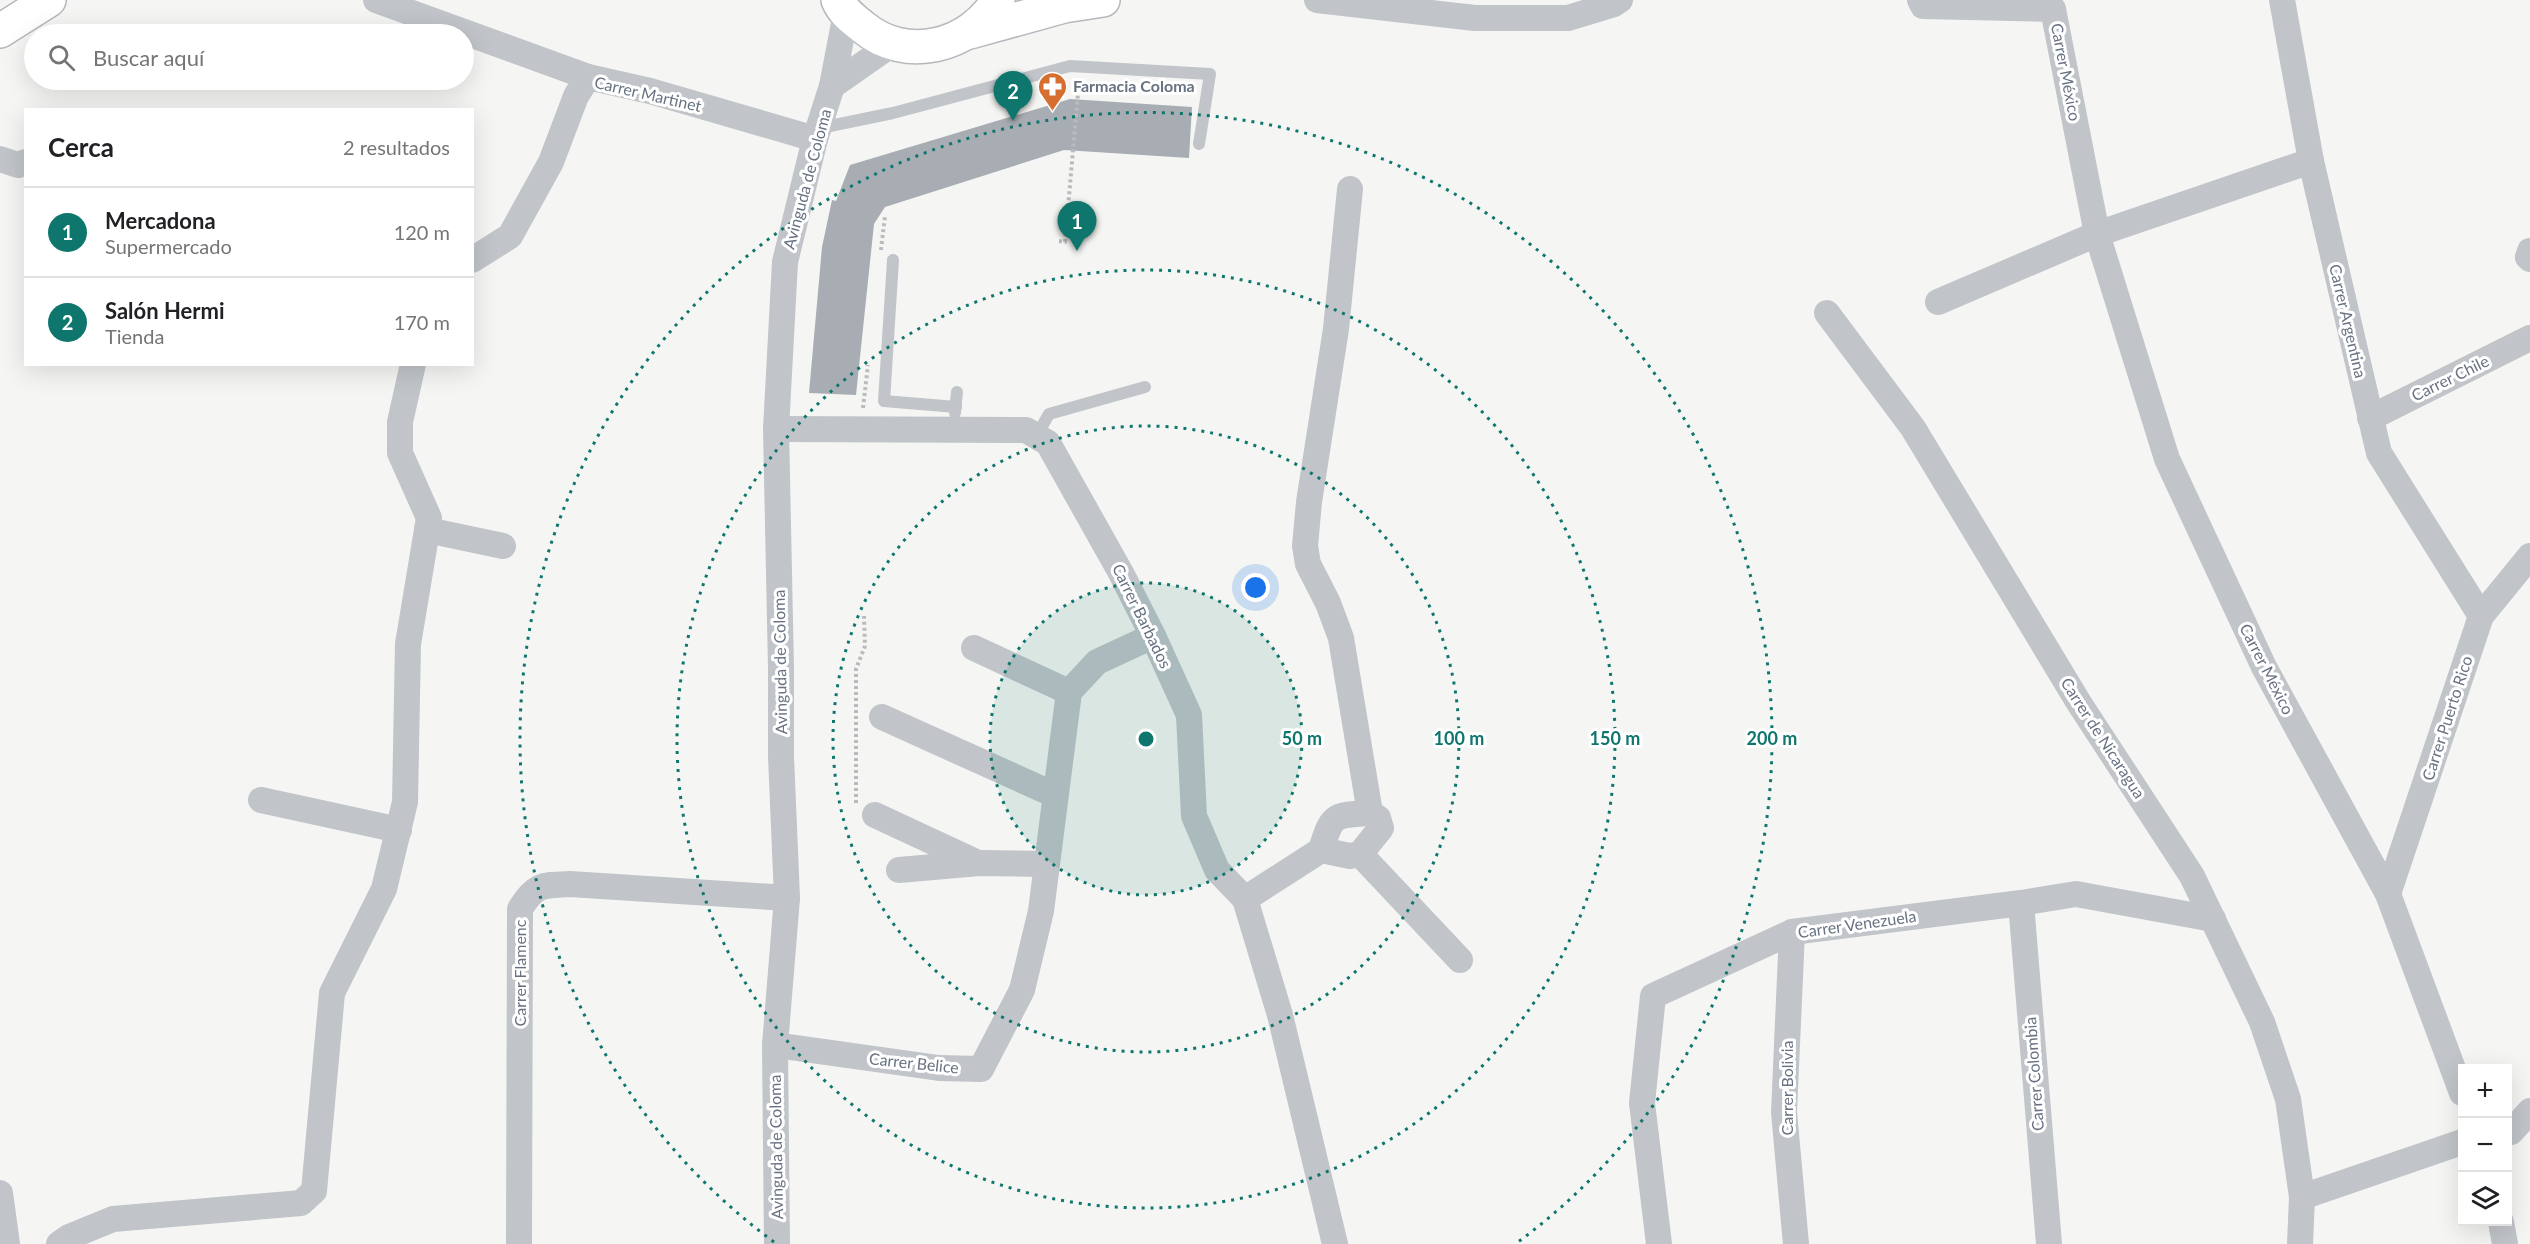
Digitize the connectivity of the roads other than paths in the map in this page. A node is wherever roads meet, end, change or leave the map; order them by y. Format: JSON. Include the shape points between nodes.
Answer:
{"nodes":[{"id":1,"x":49,"y":0,"type":"edge"},
{"id":2,"x":376,"y":0,"type":"edge"},
{"id":3,"x":998,"y":0,"type":"edge"},
{"id":4,"x":1103,"y":0,"type":"edge"},
{"id":5,"x":1317,"y":0,"type":"edge"},
{"id":6,"x":1620,"y":0,"type":"edge"},
{"id":7,"x":1920,"y":0,"type":"edge"},
{"id":8,"x":2282,"y":0,"type":"edge"},
{"id":9,"x":838,"y":5,"type":"edge"},
{"id":10,"x":441,"y":24,"type":"edge"},
{"id":11,"x":0,"y":32,"type":"edge"},
{"id":12,"x":969,"y":32,"type":"junction"},
{"id":13,"x":474,"y":36,"type":"edge"},
{"id":14,"x":892,"y":44,"type":"junction"},
{"id":15,"x":588,"y":78,"type":"junction"},
{"id":16,"x":832,"y":86,"type":"junction"},
{"id":17,"x":817,"y":134,"type":"junction"},
{"id":18,"x":1198,"y":144,"type":"dead end"},
{"id":19,"x":0,"y":159,"type":"edge"},
{"id":20,"x":2312,"y":161,"type":"junction"},
{"id":21,"x":24,"y":163,"type":"edge"},
{"id":22,"x":1350,"y":189,"type":"dead end"},
{"id":23,"x":2097,"y":234,"type":"junction"},
{"id":24,"x":2530,"y":251,"type":"edge"},
{"id":25,"x":474,"y":259,"type":"edge"},
{"id":26,"x":2530,"y":259,"type":"edge"},
{"id":27,"x":892,"y":260,"type":"dead end"},
{"id":28,"x":1938,"y":302,"type":"dead end"},
{"id":29,"x":1827,"y":313,"type":"dead end"},
{"id":30,"x":2530,"y":338,"type":"edge"},
{"id":31,"x":413,"y":366,"type":"edge"},
{"id":32,"x":1144,"y":387,"type":"dead end"},
{"id":33,"x":957,"y":392,"type":"dead end"},
{"id":34,"x":955,"y":418,"type":"junction"},
{"id":35,"x":2370,"y":418,"type":"junction"},
{"id":36,"x":776,"y":429,"type":"junction"},
{"id":37,"x":1037,"y":435,"type":"junction"},
{"id":38,"x":427,"y":530,"type":"junction"},
{"id":39,"x":503,"y":546,"type":"dead end"},
{"id":40,"x":2530,"y":556,"type":"edge"},
{"id":41,"x":2481,"y":616,"type":"junction"},
{"id":42,"x":1153,"y":636,"type":"junction"},
{"id":43,"x":974,"y":648,"type":"dead end"},
{"id":44,"x":1070,"y":692,"type":"junction"},
{"id":45,"x":882,"y":717,"type":"dead end"},
{"id":46,"x":1055,"y":795,"type":"junction"},
{"id":47,"x":261,"y":800,"type":"dead end"},
{"id":48,"x":1370,"y":813,"type":"junction"},
{"id":49,"x":875,"y":816,"type":"dead end"},
{"id":50,"x":399,"y":830,"type":"junction"},
{"id":51,"x":1321,"y":850,"type":"junction"},
{"id":52,"x":1360,"y":854,"type":"junction"},
{"id":53,"x":979,"y":863,"type":"junction"},
{"id":54,"x":1046,"y":864,"type":"junction"},
{"id":55,"x":899,"y":870,"type":"dead end"},
{"id":56,"x":2388,"y":894,"type":"junction"},
{"id":57,"x":787,"y":898,"type":"junction"},
{"id":58,"x":1245,"y":899,"type":"junction"},
{"id":59,"x":2021,"y":903,"type":"junction"},
{"id":60,"x":2213,"y":919,"type":"junction"},
{"id":61,"x":1792,"y":932,"type":"junction"},
{"id":62,"x":1460,"y":960,"type":"dead end"},
{"id":63,"x":775,"y":1045,"type":"junction"},
{"id":64,"x":2458,"y":1080,"type":"edge"},
{"id":65,"x":2530,"y":1111,"type":"edge"},
{"id":66,"x":2512,"y":1131,"type":"edge"},
{"id":67,"x":2458,"y":1144,"type":"edge"},
{"id":68,"x":0,"y":1193,"type":"edge"},
{"id":69,"x":2302,"y":1197,"type":"junction"},
{"id":70,"x":2501,"y":1226,"type":"edge"},
{"id":71,"x":7,"y":1244,"type":"edge"},
{"id":72,"x":59,"y":1244,"type":"edge"},
{"id":73,"x":519,"y":1244,"type":"edge"},
{"id":74,"x":777,"y":1244,"type":"edge"},
{"id":75,"x":1335,"y":1244,"type":"edge"},
{"id":76,"x":1659,"y":1244,"type":"edge"},
{"id":77,"x":1796,"y":1244,"type":"edge"},
{"id":78,"x":2049,"y":1244,"type":"edge"},
{"id":79,"x":2300,"y":1244,"type":"edge"},
{"id":80,"x":2505,"y":1244,"type":"edge"}],
"edges":[{"from":1,"to":11,"type":"main road"},
{"from":2,"to":10,"type":"street"},
{"from":3,"to":12,"type":"main road","via":[[990,14]]},
{"from":4,"to":12,"type":"main road","via":[[1064,6]]},
{"from":5,"to":6,"type":"street","via":[[1475,18],[1568,18]]},
{"from":7,"to":23,"type":"street","name":"Carrer México","via":[[1923,6],[2053,9]]},
{"from":8,"to":20,"type":"street","name":"Carrer Argentina"},
{"from":9,"to":14,"type":"main road","via":[[874,36]]},
{"from":9,"to":16,"type":"street","name":"Avinguda de Coloma"},
{"from":12,"to":14,"type":"main road","via":[[945,44]]},
{"from":13,"to":15,"type":"street"},
{"from":14,"to":16,"type":"street","name":"Avinguda de Coloma"},
{"from":15,"to":17,"type":"street","name":"Carrer Martinet"},
{"from":15,"to":25,"type":"street","name":"Carrer Martinet","via":[[576,96],[551,162],[510,236]]},
{"from":16,"to":17,"type":"street","name":"Avinguda de Coloma"},
{"from":17,"to":18,"type":"lane","via":[[1070,66],[1210,74]]},
{"from":17,"to":36,"type":"street","name":"Avinguda de Coloma","via":[[785,262]]},
{"from":19,"to":21,"type":"street","via":[[18,165]]},
{"from":20,"to":23,"type":"street"},
{"from":20,"to":35,"type":"street","name":"Carrer Argentina"},
{"from":22,"to":48,"type":"street","via":[[1336,329],[1305,546],[1308,564],[1341,638]]},
{"from":23,"to":28,"type":"street"},
{"from":23,"to":56,"type":"street","name":"Carrer México","via":[[2167,459],[2264,667]]},
{"from":24,"to":26,"type":"street"},
{"from":27,"to":34,"type":"lane","via":[[884,402]]},
{"from":29,"to":60,"type":"street","name":"Carrer de Nicaragua","via":[[1913,428],[2079,704],[2192,876]]},
{"from":30,"to":35,"type":"street","name":"Carrer Chile"},
{"from":31,"to":38,"type":"street","via":[[400,422],[400,453],[429,518]]},
{"from":32,"to":37,"type":"lane","via":[[1049,414]]},
{"from":33,"to":34,"type":"lane"},
{"from":34,"to":36,"type":"street"},
{"from":34,"to":37,"type":"street"},
{"from":35,"to":41,"type":"street","name":"Carrer Argentina","via":[[2379,453]]},
{"from":36,"to":57,"type":"street","name":"Avinguda de Coloma"},
{"from":37,"to":42,"type":"street","name":"Carrer Barbados","via":[[1048,443]]},
{"from":38,"to":39,"type":"street"},
{"from":38,"to":50,"type":"street","via":[[408,644],[405,802]]},
{"from":40,"to":41,"type":"street","name":"Carrer Puerto Rico"},
{"from":41,"to":56,"type":"street","name":"Carrer Puerto Rico"},
{"from":42,"to":44,"type":"street","via":[[1097,662]]},
{"from":42,"to":58,"type":"street","name":"Carrer Barbados","via":[[1190,715],[1194,816],[1217,870]]},
{"from":43,"to":44,"type":"street"},
{"from":44,"to":46,"type":"street","name":"Carrer Belice"},
{"from":45,"to":46,"type":"street"},
{"from":46,"to":54,"type":"street","name":"Carrer Belice"},
{"from":47,"to":50,"type":"street"},
{"from":48,"to":51,"type":"street","via":[[1337,817],[1328,826]]},
{"from":48,"to":52,"type":"street","via":[[1378,818],[1381,828]]},
{"from":49,"to":53,"type":"street"},
{"from":50,"to":72,"type":"street","via":[[384,889],[332,993],[314,1191],[301,1203],[113,1220]]},
{"from":51,"to":52,"type":"street","via":[[1350,856]]},
{"from":51,"to":58,"type":"street"},
{"from":52,"to":62,"type":"street"},
{"from":53,"to":54,"type":"street"},
{"from":53,"to":55,"type":"street"},
{"from":54,"to":63,"type":"street","name":"Carrer Belice","via":[[1041,911],[1022,990],[981,1069],[939,1068]]},
{"from":56,"to":64,"type":"street","name":"Carrer México"},
{"from":57,"to":63,"type":"street","name":"Avinguda de Coloma"},
{"from":57,"to":73,"type":"street","name":"Carrer Flamenc","via":[[570,884],[546,885],[530,892],[520,909]]},
{"from":58,"to":75,"type":"street","via":[[1280,1015]]},
{"from":59,"to":60,"type":"street","name":"Carrer Venezuela","via":[[2076,894]]},
{"from":59,"to":61,"type":"street","name":"Carrer Venezuela"},
{"from":59,"to":78,"type":"street","name":"Carrer Colombia"},
{"from":60,"to":69,"type":"street","name":"Carrer de Nicaragua","via":[[2262,1022],[2288,1099]]},
{"from":61,"to":76,"type":"street","name":"Carrer Venezuela","via":[[1653,996],[1642,1103]]},
{"from":61,"to":77,"type":"street","name":"Carrer Bolivia","via":[[1784,1112]]},
{"from":63,"to":74,"type":"street","name":"Avinguda de Coloma"},
{"from":65,"to":66,"type":"street"},
{"from":67,"to":69,"type":"street"},
{"from":68,"to":71,"type":"street"},
{"from":69,"to":79,"type":"street","name":"Carrer de Nicaragua"},
{"from":70,"to":80,"type":"street"}]}
